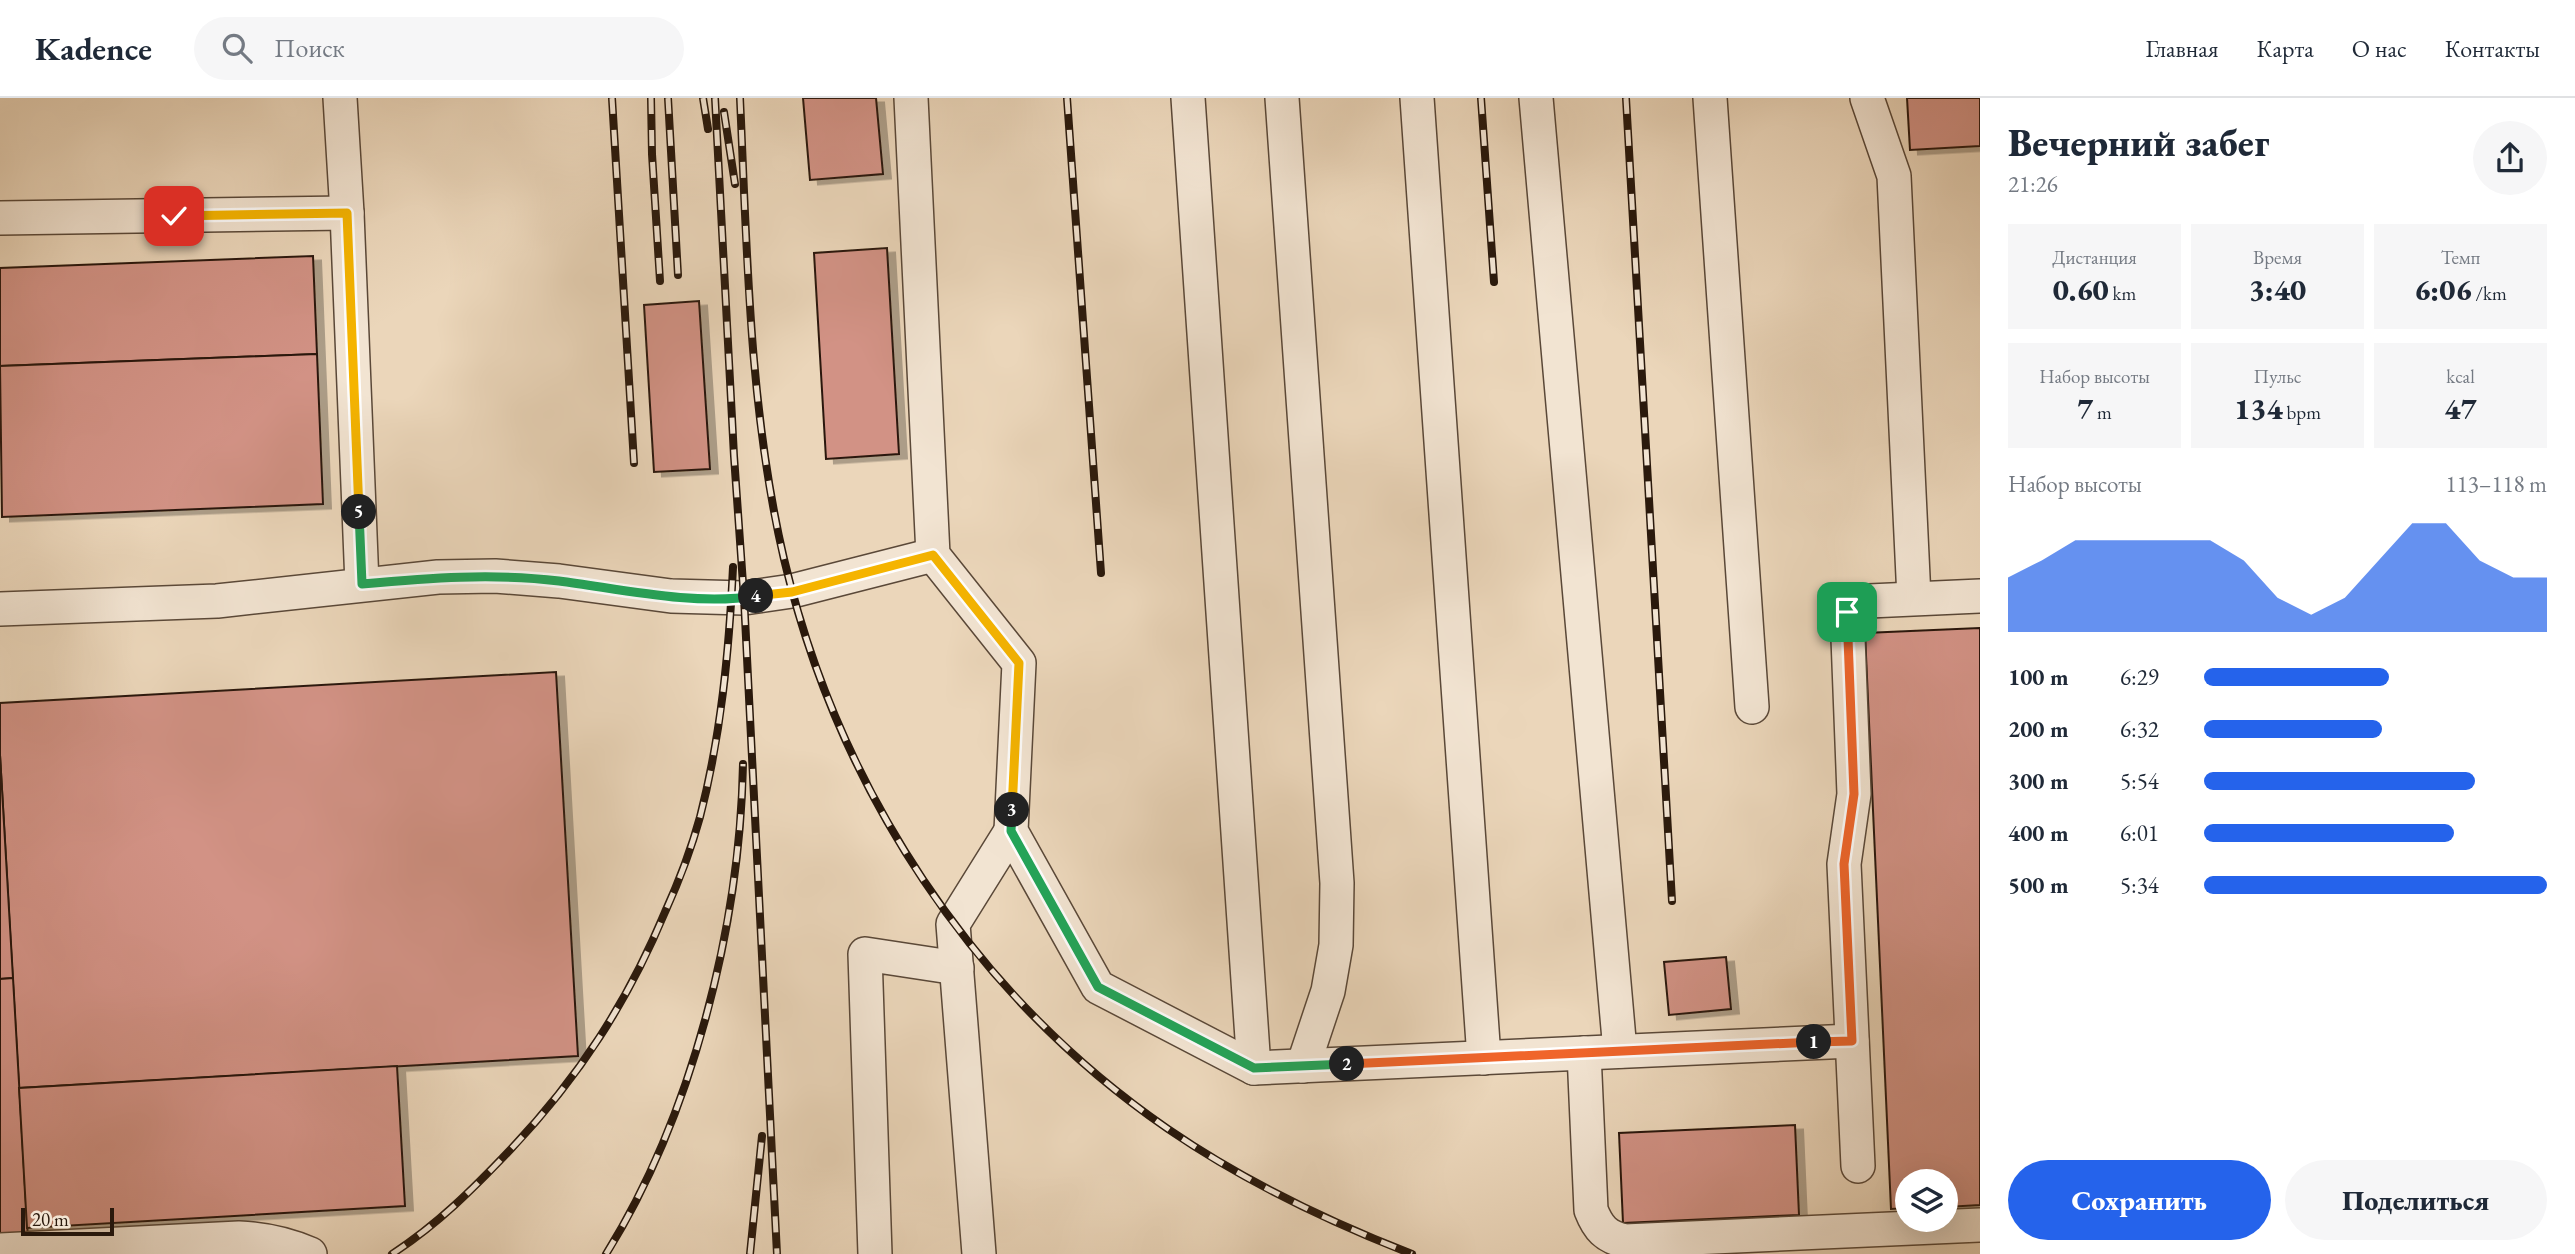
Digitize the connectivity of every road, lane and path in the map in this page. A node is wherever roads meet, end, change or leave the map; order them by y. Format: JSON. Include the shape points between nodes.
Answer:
{"nodes":[{"id":1,"x":340,"y":98,"type":"edge"},
{"id":2,"x":911,"y":98,"type":"edge"},
{"id":3,"x":1188,"y":98,"type":"edge"},
{"id":4,"x":1282,"y":98,"type":"edge"},
{"id":5,"x":1417,"y":98,"type":"edge"},
{"id":6,"x":1536,"y":98,"type":"edge"},
{"id":7,"x":1710,"y":98,"type":"edge"},
{"id":8,"x":1867,"y":98,"type":"edge"},
{"id":9,"x":347,"y":213,"type":"junction"},
{"id":10,"x":0,"y":218,"type":"edge"},
{"id":11,"x":933,"y":555,"type":"junction"},
{"id":12,"x":362,"y":584,"type":"junction"},
{"id":13,"x":1980,"y":596,"type":"edge"},
{"id":14,"x":1914,"y":598,"type":"junction"},
{"id":15,"x":0,"y":609,"type":"edge"},
{"id":16,"x":1752,"y":707,"type":"dead end"},
{"id":17,"x":1011,"y":831,"type":"junction"},
{"id":18,"x":957,"y":968,"type":"junction"},
{"id":19,"x":1852,"y":1041,"type":"junction"},
{"id":20,"x":1620,"y":1051,"type":"junction"},
{"id":21,"x":1584,"y":1053,"type":"junction"},
{"id":22,"x":1484,"y":1058,"type":"junction"},
{"id":23,"x":1303,"y":1066,"type":"junction"},
{"id":24,"x":1254,"y":1068,"type":"junction"},
{"id":25,"x":1858,"y":1166,"type":"dead end"},
{"id":26,"x":1980,"y":1225,"type":"edge"},
{"id":27,"x":0,"y":1250,"type":"edge"},
{"id":28,"x":310,"y":1254,"type":"edge"},
{"id":29,"x":874,"y":1254,"type":"edge"},
{"id":30,"x":979,"y":1254,"type":"edge"}],
"edges":[{"from":1,"to":9,"type":"lane"},
{"from":2,"to":11,"type":"lane"},
{"from":3,"to":24,"type":"lane"},
{"from":4,"to":23,"type":"lane","via":[[1337,883],[1336,945],[1328,991]]},
{"from":5,"to":22,"type":"lane"},
{"from":6,"to":20,"type":"lane"},
{"from":7,"to":16,"type":"lane"},
{"from":8,"to":14,"type":"lane","via":[[1894,176]]},
{"from":9,"to":10,"type":"lane"},
{"from":9,"to":12,"type":"lane"},
{"from":11,"to":12,"type":"lane","via":[[792,592],[732,599],[495,576]]},
{"from":11,"to":17,"type":"lane","via":[[1019,663]]},
{"from":12,"to":15,"type":"lane","via":[[217,601]]},
{"from":13,"to":14,"type":"lane"},
{"from":14,"to":19,"type":"lane","via":[[1854,604],[1847,612],[1854,794],[1844,864]]},
{"from":17,"to":18,"type":"lane","via":[[953,924]]},
{"from":17,"to":24,"type":"lane","via":[[1098,987]]},
{"from":18,"to":29,"type":"lane","via":[[865,954]]},
{"from":18,"to":30,"type":"lane"},
{"from":19,"to":20,"type":"lane"},
{"from":19,"to":25,"type":"lane"},
{"from":20,"to":21,"type":"lane"},
{"from":21,"to":22,"type":"lane"},
{"from":21,"to":26,"type":"lane","via":[[1591,1210],[1597,1225],[1610,1237],[1625,1241]]},
{"from":22,"to":23,"type":"lane"},
{"from":23,"to":24,"type":"lane"},
{"from":27,"to":28,"type":"lane","via":[[239,1238],[263,1239]]}]}
